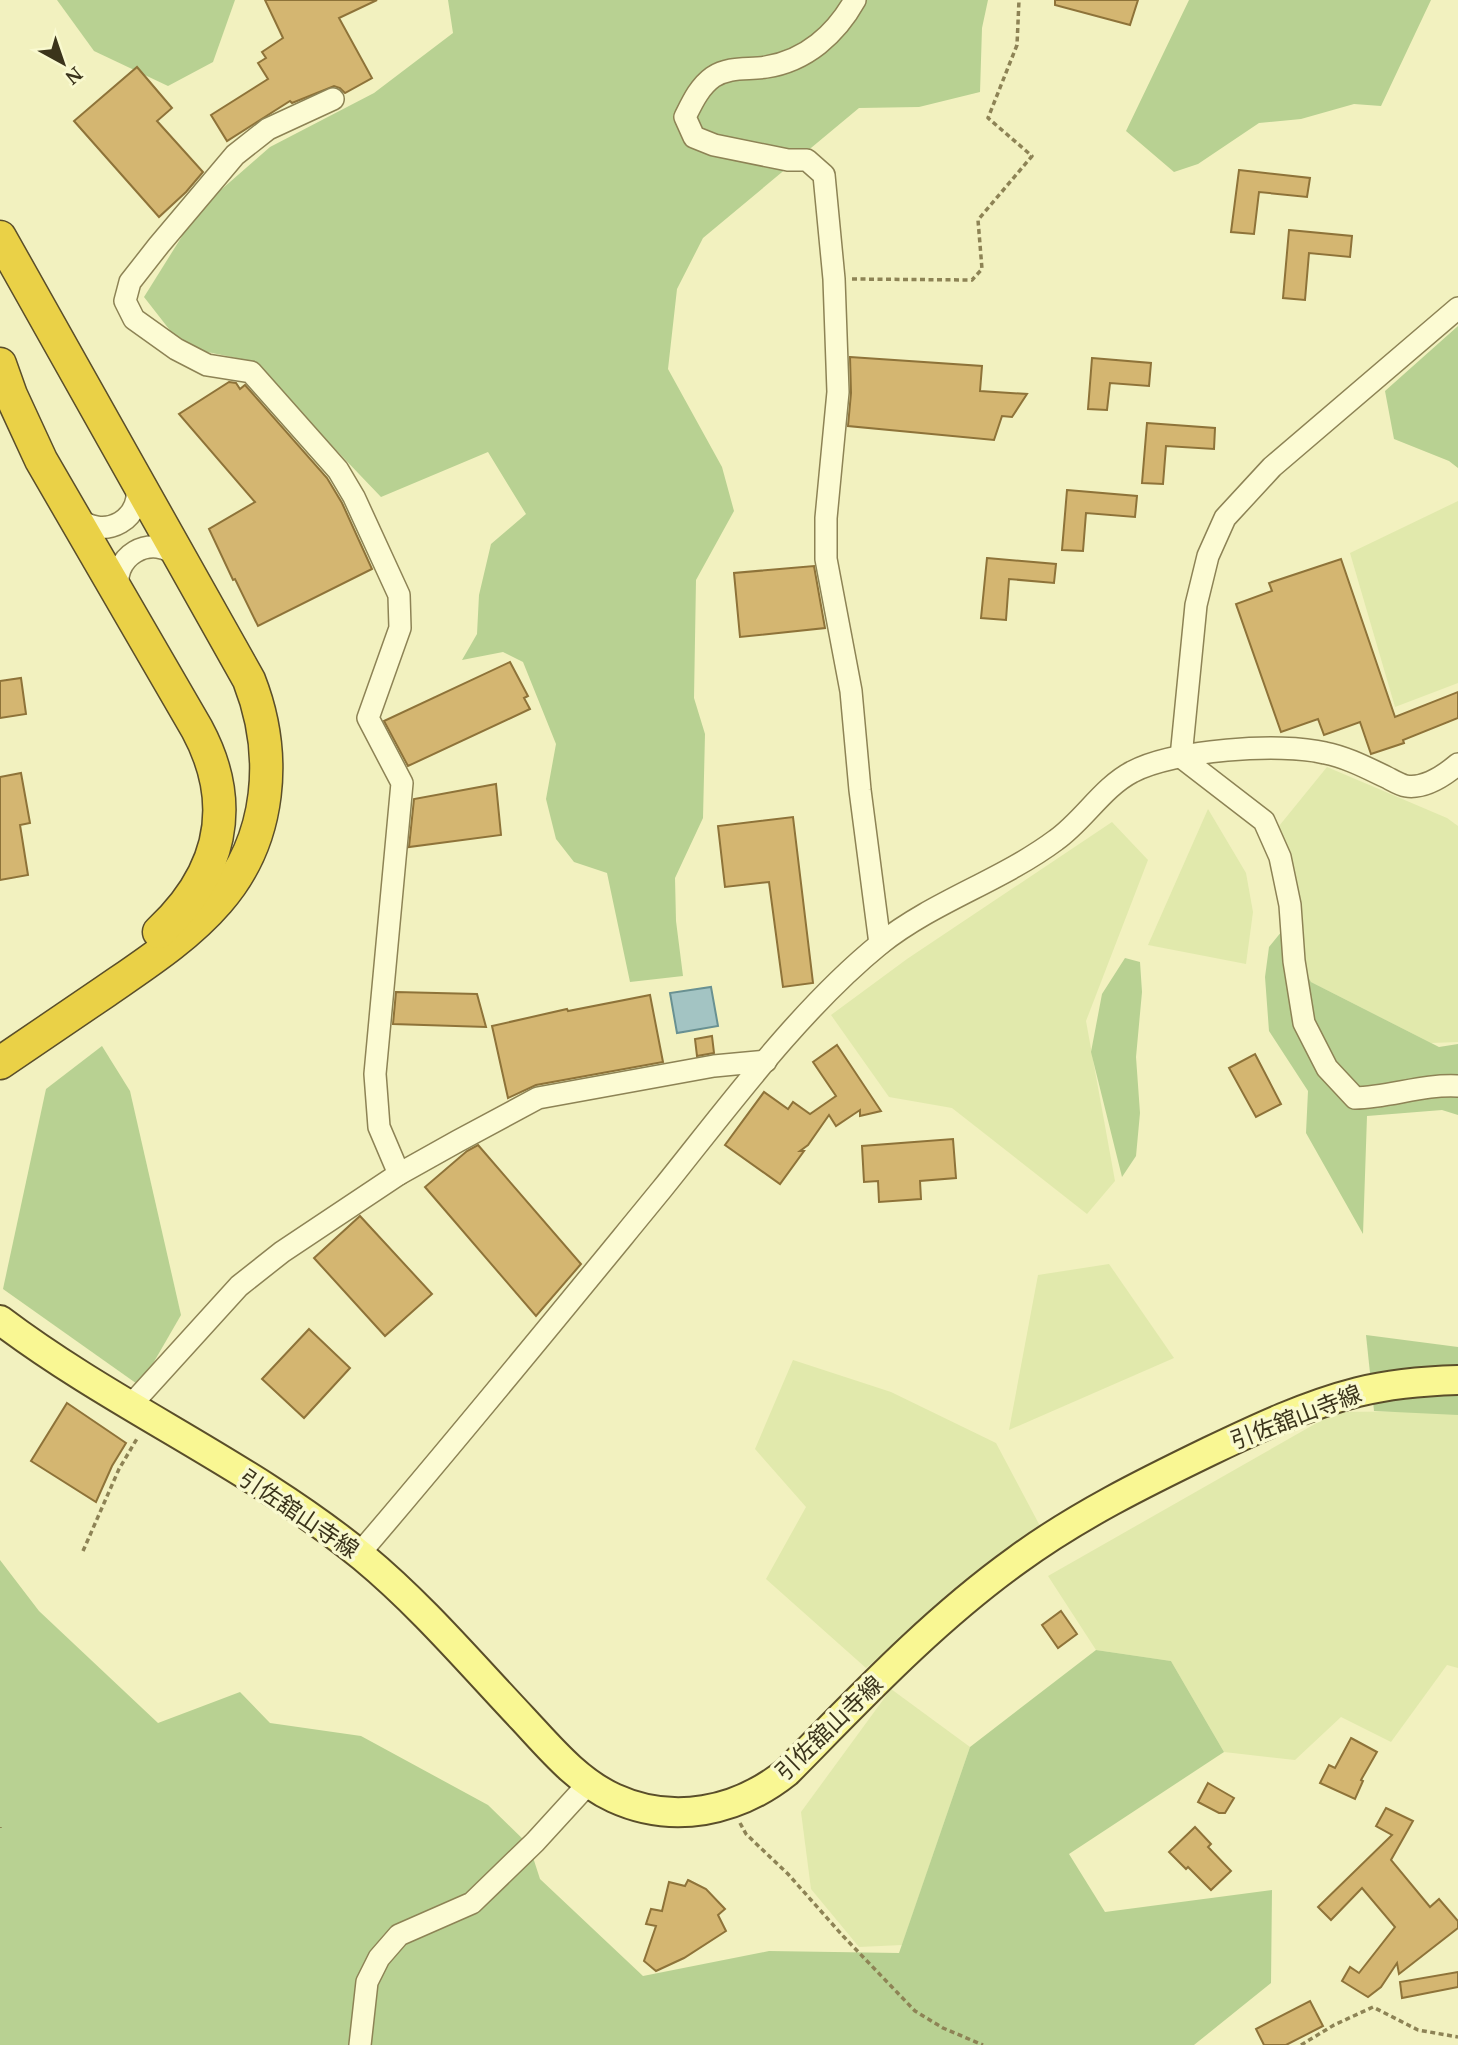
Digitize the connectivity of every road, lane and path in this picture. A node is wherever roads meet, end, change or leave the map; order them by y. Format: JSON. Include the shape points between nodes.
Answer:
{"nodes":[{"id":1,"x":855,"y":0,"type":"edge"},
{"id":2,"x":1019,"y":0,"type":"edge"},
{"id":3,"x":333,"y":99,"type":"dead end"},
{"id":4,"x":0,"y":237,"type":"edge"},
{"id":5,"x":834,"y":279,"type":"junction"},
{"id":6,"x":1458,"y":308,"type":"edge"},
{"id":7,"x":0,"y":365,"type":"edge"},
{"id":8,"x":132,"y":474,"type":"junction"},
{"id":9,"x":70,"y":510,"type":"junction"},
{"id":10,"x":184,"y":564,"type":"junction"},
{"id":11,"x":122,"y":600,"type":"junction"},
{"id":12,"x":1181,"y":757,"type":"junction"},
{"id":13,"x":1451,"y":770,"type":"edge"},
{"id":14,"x":880,"y":944,"type":"junction"},
{"id":15,"x":0,"y":1042,"type":"edge"},
{"id":16,"x":766,"y":1061,"type":"junction"},
{"id":17,"x":0,"y":1063,"type":"edge"},
{"id":18,"x":1458,"y":1086,"type":"edge"},
{"id":19,"x":399,"y":1174,"type":"junction"},
{"id":20,"x":0,"y":1320,"type":"edge"},
{"id":21,"x":1458,"y":1380,"type":"edge"},
{"id":22,"x":140,"y":1412,"type":"junction"},
{"id":23,"x":83,"y":1551,"type":"dead end"},
{"id":24,"x":359,"y":1554,"type":"junction"},
{"id":25,"x":589,"y":1783,"type":"junction"},
{"id":26,"x":730,"y":1804,"type":"junction"},
{"id":27,"x":1458,"y":2037,"type":"edge"},
{"id":28,"x":359,"y":2045,"type":"edge"},
{"id":29,"x":983,"y":2045,"type":"edge"},
{"id":30,"x":1301,"y":2045,"type":"edge"}],
"edges":[{"from":1,"to":5,"type":"street","via":[[842,22],[806,54],[714,77],[699,91],[685,117],[694,137],[714,145],[807,160],[824,176]]},
{"from":2,"to":5,"type":"path","via":[[1017,45],[988,118],[1032,156],[978,220],[982,270],[972,280]]},
{"from":3,"to":19,"type":"street","via":[[268,129],[235,155],[130,282],[125,301],[134,318],[176,349],[207,365],[251,372],[338,470],[399,595],[400,628],[368,718],[402,783],[375,1074],[379,1127]]},
{"from":4,"to":8,"type":"highway"},
{"from":5,"to":14,"type":"street","via":[[838,392],[826,518],[827,559],[851,691]]},
{"from":6,"to":12,"type":"street","via":[[1272,467],[1225,518],[1208,556],[1196,604]]},
{"from":7,"to":9,"type":"highway","via":[[25,428]]},
{"from":8,"to":9,"type":"street","via":[[136,501],[120,523],[92,527]]},
{"from":8,"to":10,"type":"highway"},
{"from":9,"to":11,"type":"highway"},
{"from":10,"to":11,"type":"street","via":[[162,547],[135,551],[118,573]]},
{"from":10,"to":17,"type":"highway","via":[[249,680],[260,713],[267,747],[266,794],[254,839],[220,899],[187,932]]},
{"from":11,"to":15,"type":"highway","via":[[213,763],[220,817],[213,854],[185,905],[155,936]]},
{"from":12,"to":13,"type":"street","via":[[1270,747],[1325,752],[1407,786],[1423,785]]},
{"from":12,"to":14,"type":"street","via":[[1129,773],[1058,839]]},
{"from":12,"to":18,"type":"street","via":[[1264,821],[1280,857],[1290,905],[1304,1023],[1327,1068],[1355,1098]]},
{"from":14,"to":16,"type":"street"},
{"from":16,"to":19,"type":"street","via":[[538,1098]]},
{"from":16,"to":24,"type":"street"},
{"from":19,"to":22,"type":"street","via":[[239,1286]]},
{"from":20,"to":22,"type":"main road","name":"引佐舘山寺線"},
{"from":21,"to":26,"type":"main road","name":"引佐舘山寺線","via":[[1385,1386],[1307,1408],[1153,1478],[1070,1524],[1016,1560],[925,1636],[787,1772],[771,1785]]},
{"from":22,"to":23,"type":"path"},
{"from":22,"to":24,"type":"main road","name":"引佐舘山寺線","via":[[290,1503]]},
{"from":24,"to":25,"type":"main road","name":"引佐舘山寺線"},
{"from":25,"to":26,"type":"main road","name":"引佐舘山寺線","via":[[612,1798],[652,1810],[693,1812]]},
{"from":25,"to":28,"type":"street","via":[[472,1903],[399,1935],[379,1958],[367,1982]]},
{"from":26,"to":29,"type":"path","via":[[746,1834],[915,2011]]},
{"from":27,"to":30,"type":"path","via":[[1418,2030],[1373,2007]]}]}
